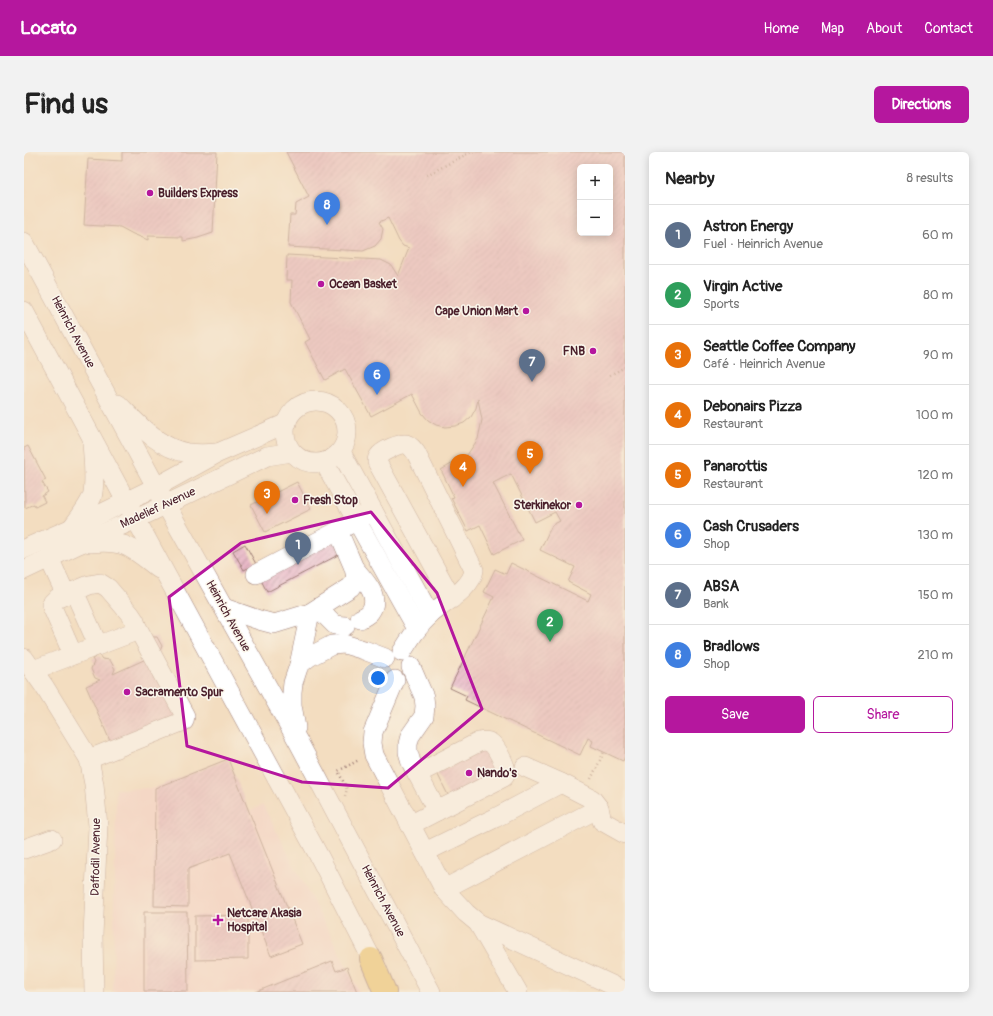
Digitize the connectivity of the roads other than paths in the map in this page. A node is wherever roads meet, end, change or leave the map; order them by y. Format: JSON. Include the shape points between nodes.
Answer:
{"nodes":[{"id":1,"x":24,"y":242,"type":"edge"},
{"id":2,"x":24,"y":312,"type":"edge"},
{"id":3,"x":104,"y":390,"type":"junction"},
{"id":4,"x":287,"y":423,"type":"junction"},
{"id":5,"x":92,"y":438,"type":"junction"},
{"id":6,"x":292,"y":452,"type":"junction"},
{"id":7,"x":341,"y":452,"type":"junction"},
{"id":8,"x":218,"y":453,"type":"junction"},
{"id":9,"x":324,"y":462,"type":"junction"},
{"id":10,"x":156,"y":487,"type":"junction"},
{"id":11,"x":126,"y":502,"type":"junction"},
{"id":12,"x":166,"y":505,"type":"junction"},
{"id":13,"x":373,"y":511,"type":"junction"},
{"id":14,"x":136,"y":519,"type":"junction"},
{"id":15,"x":356,"y":521,"type":"junction"},
{"id":16,"x":336,"y":532,"type":"junction"},
{"id":17,"x":76,"y":536,"type":"junction"},
{"id":18,"x":24,"y":549,"type":"edge"},
{"id":19,"x":49,"y":558,"type":"junction"},
{"id":20,"x":354,"y":568,"type":"junction"},
{"id":21,"x":24,"y":570,"type":"edge"},
{"id":22,"x":256,"y":574,"type":"dead end"},
{"id":23,"x":166,"y":575,"type":"junction"},
{"id":24,"x":70,"y":593,"type":"junction"},
{"id":25,"x":452,"y":599,"type":"junction"},
{"id":26,"x":224,"y":608,"type":"junction"},
{"id":27,"x":315,"y":610,"type":"junction"},
{"id":28,"x":430,"y":615,"type":"junction"},
{"id":29,"x":136,"y":625,"type":"junction"},
{"id":30,"x":417,"y":628,"type":"junction"},
{"id":31,"x":24,"y":642,"type":"edge"},
{"id":32,"x":98,"y":645,"type":"junction"},
{"id":33,"x":73,"y":655,"type":"junction"},
{"id":34,"x":399,"y":659,"type":"junction"},
{"id":35,"x":30,"y":663,"type":"edge"},
{"id":36,"x":299,"y":665,"type":"junction"},
{"id":37,"x":395,"y":680,"type":"dead end"},
{"id":38,"x":299,"y":743,"type":"junction"},
{"id":39,"x":88,"y":759,"type":"junction"},
{"id":40,"x":525,"y":767,"type":"dead end"},
{"id":41,"x":418,"y":774,"type":"junction"},
{"id":42,"x":561,"y":783,"type":"junction"},
{"id":43,"x":599,"y":808,"type":"junction"},
{"id":44,"x":437,"y":811,"type":"junction"},
{"id":45,"x":410,"y":825,"type":"junction"},
{"id":46,"x":625,"y":834,"type":"edge"},
{"id":47,"x":52,"y":839,"type":"dead end"},
{"id":48,"x":24,"y":849,"type":"edge"},
{"id":49,"x":425,"y":852,"type":"junction"},
{"id":50,"x":444,"y":889,"type":"junction"},
{"id":51,"x":478,"y":923,"type":"junction"},
{"id":52,"x":371,"y":959,"type":"junction"},
{"id":53,"x":625,"y":991,"type":"edge"},
{"id":54,"x":94,"y":992,"type":"edge"},
{"id":55,"x":385,"y":992,"type":"edge"},
{"id":56,"x":390,"y":992,"type":"edge"},
{"id":57,"x":431,"y":992,"type":"edge"},
{"id":58,"x":518,"y":992,"type":"edge"}],
"edges":[{"from":1,"to":3,"type":"street","name":"Heinrich Avenue"},
{"from":2,"to":5,"type":"street"},
{"from":3,"to":8,"type":"street","via":[[162,444],[187,453]]},
{"from":3,"to":10,"type":"street","name":"Heinrich Avenue"},
{"from":4,"to":6,"type":"street","via":[[285,433]]},
{"from":4,"to":7,"type":"street","via":[[290,414],[299,406],[308,402],[329,403],[343,416],[347,425],[346,444]]},
{"from":4,"to":8,"type":"street","name":"Madelief Avenue"},
{"from":5,"to":11,"type":"street"},
{"from":5,"to":17,"type":"street","via":[[94,483]]},
{"from":6,"to":9,"type":"street","via":[[306,462]]},
{"from":6,"to":12,"type":"street","name":"Madelief Avenue","via":[[267,456]]},
{"from":7,"to":9,"type":"street"},
{"from":7,"to":13,"type":"street"},
{"from":8,"to":10,"type":"street","name":"Madelief Avenue"},
{"from":9,"to":15,"type":"street"},
{"from":10,"to":11,"type":"street","name":"Madelief Avenue"},
{"from":10,"to":12,"type":"street","name":"Heinrich Avenue"},
{"from":11,"to":14,"type":"street"},
{"from":11,"to":17,"type":"street","name":"Madelief Avenue"},
{"from":12,"to":14,"type":"street","name":"Madelief Avenue"},
{"from":12,"to":26,"type":"street","name":"Heinrich Avenue"},
{"from":13,"to":15,"type":"street"},
{"from":13,"to":28,"type":"street"},
{"from":14,"to":17,"type":"street","name":"Madelief Avenue"},
{"from":14,"to":23,"type":"street"},
{"from":15,"to":16,"type":"street"},
{"from":15,"to":30,"type":"street"},
{"from":16,"to":20,"type":"street"},
{"from":16,"to":22,"type":"street"},
{"from":17,"to":18,"type":"street","name":"Madelief Avenue"},
{"from":17,"to":19,"type":"street","name":"Madelief Avenue"},
{"from":17,"to":23,"type":"street","via":[[121,543],[135,550]]},
{"from":19,"to":21,"type":"street","name":"Madelief Avenue"},
{"from":19,"to":24,"type":"street"},
{"from":20,"to":27,"type":"street","via":[[356,578],[351,587]]},
{"from":20,"to":27,"type":"street","via":[[369,586],[374,598],[370,613],[353,622],[335,625]]},
{"from":23,"to":52,"type":"street","via":[[320,858]]},
{"from":24,"to":29,"type":"street","via":[[100,583],[108,588],[131,615]]},
{"from":24,"to":32,"type":"street"},
{"from":24,"to":33,"type":"street","via":[[56,599],[52,607]]},
{"from":25,"to":25,"type":"street","via":[[377,462],[379,455],[384,451],[401,444],[406,444],[416,453],[474,570],[470,582]]},
{"from":25,"to":28,"type":"street"},
{"from":26,"to":27,"type":"street","via":[[274,624]]},
{"from":26,"to":38,"type":"street","name":"Heinrich Avenue"},
{"from":27,"to":36,"type":"street"},
{"from":28,"to":30,"type":"street"},
{"from":29,"to":32,"type":"street","via":[[130,633]]},
{"from":29,"to":39,"type":"street","via":[[185,719]]},
{"from":30,"to":34,"type":"street"},
{"from":31,"to":35,"type":"street","name":"Daffodil Avenue"},
{"from":32,"to":33,"type":"street"},
{"from":33,"to":35,"type":"street"},
{"from":34,"to":36,"type":"street","via":[[344,644],[332,645]]},
{"from":34,"to":41,"type":"street","via":[[424,697],[424,716],[410,736],[408,744],[411,762]]},
{"from":35,"to":39,"type":"street","name":"Daffodil Avenue"},
{"from":36,"to":38,"type":"street","via":[[292,692]]},
{"from":37,"to":45,"type":"street","via":[[373,732],[372,743],[374,755]]},
{"from":38,"to":57,"type":"street","name":"Heinrich Avenue"},
{"from":39,"to":54,"type":"street","name":"Daffodil Avenue","via":[[94,784],[98,826]]},
{"from":40,"to":42,"type":"street"},
{"from":41,"to":44,"type":"street"},
{"from":41,"to":44,"type":"street","via":[[483,741],[495,746],[506,767],[506,774],[501,779]]},
{"from":42,"to":43,"type":"street","via":[[592,799]]},
{"from":42,"to":49,"type":"street"},
{"from":43,"to":46,"type":"street","via":[[602,821]]},
{"from":43,"to":50,"type":"street"},
{"from":44,"to":45,"type":"street"},
{"from":45,"to":49,"type":"street"},
{"from":47,"to":48,"type":"street"},
{"from":49,"to":50,"type":"street"},
{"from":50,"to":51,"type":"street"},
{"from":51,"to":53,"type":"street"},
{"from":51,"to":58,"type":"street"},
{"from":52,"to":55,"type":"main road"},
{"from":52,"to":56,"type":"street"}]}
